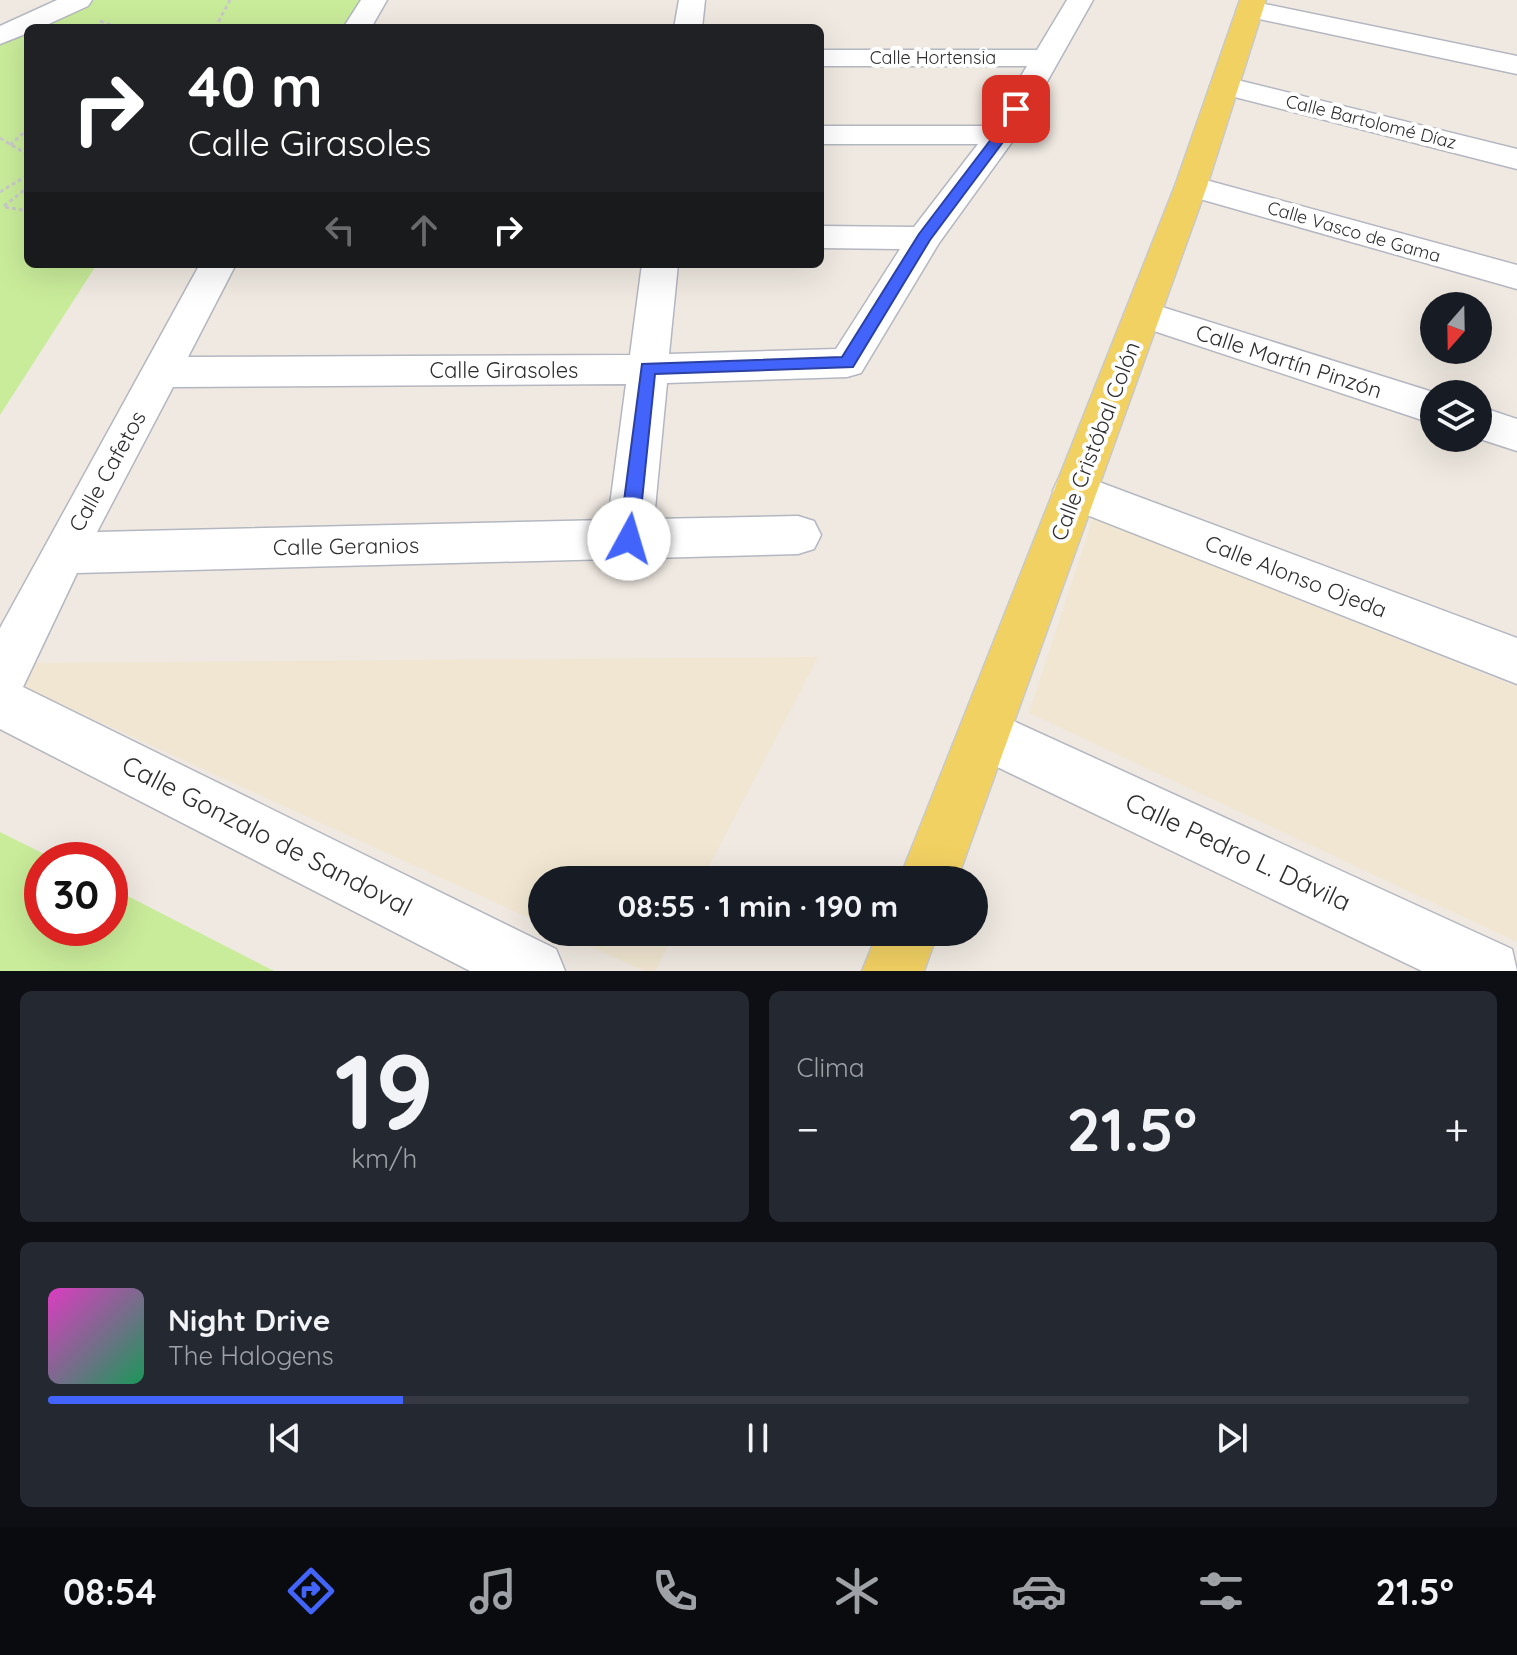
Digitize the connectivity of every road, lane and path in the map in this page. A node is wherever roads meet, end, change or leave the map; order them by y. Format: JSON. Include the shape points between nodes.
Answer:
{"nodes":[{"id":1,"x":78,"y":0,"type":"edge"},
{"id":2,"x":230,"y":0,"type":"edge"},
{"id":3,"x":374,"y":0,"type":"edge"},
{"id":4,"x":692,"y":0,"type":"edge"},
{"id":5,"x":1080,"y":0,"type":"edge"},
{"id":6,"x":1251,"y":4,"type":"edge"},
{"id":7,"x":26,"y":24,"type":"edge"},
{"id":8,"x":110,"y":24,"type":"edge"},
{"id":9,"x":216,"y":24,"type":"edge"},
{"id":10,"x":359,"y":24,"type":"edge"},
{"id":11,"x":689,"y":24,"type":"edge"},
{"id":12,"x":24,"y":25,"type":"edge"},
{"id":13,"x":0,"y":36,"type":"edge"},
{"id":14,"x":24,"y":44,"type":"edge"},
{"id":15,"x":0,"y":50,"type":"edge"},
{"id":16,"x":824,"y":58,"type":"edge"},
{"id":17,"x":1046,"y":58,"type":"junction"},
{"id":18,"x":1517,"y":65,"type":"edge"},
{"id":19,"x":1225,"y":86,"type":"junction"},
{"id":20,"x":24,"y":133,"type":"edge"},
{"id":21,"x":824,"y":135,"type":"edge"},
{"id":22,"x":1001,"y":135,"type":"junction"},
{"id":23,"x":0,"y":138,"type":"edge"},
{"id":24,"x":10,"y":145,"type":"junction"},
{"id":25,"x":24,"y":153,"type":"edge"},
{"id":26,"x":1517,"y":159,"type":"edge"},
{"id":27,"x":24,"y":177,"type":"edge"},
{"id":28,"x":1191,"y":186,"type":"junction"},
{"id":29,"x":24,"y":190,"type":"edge"},
{"id":30,"x":0,"y":192,"type":"edge"},
{"id":31,"x":24,"y":210,"type":"edge"},
{"id":32,"x":824,"y":237,"type":"edge"},
{"id":33,"x":924,"y":238,"type":"junction"},
{"id":34,"x":216,"y":268,"type":"edge"},
{"id":35,"x":660,"y":268,"type":"edge"},
{"id":36,"x":1517,"y":277,"type":"edge"},
{"id":37,"x":1143,"y":314,"type":"junction"},
{"id":38,"x":648,"y":369,"type":"junction"},
{"id":39,"x":162,"y":372,"type":"junction"},
{"id":40,"x":1420,"y":403,"type":"edge"},
{"id":41,"x":1492,"y":427,"type":"edge"},
{"id":42,"x":1517,"y":435,"type":"edge"},
{"id":43,"x":1075,"y":491,"type":"junction"},
{"id":44,"x":798,"y":535,"type":"dead end"},
{"id":45,"x":629,"y":539,"type":"junction"},
{"id":46,"x":63,"y":553,"type":"junction"},
{"id":47,"x":1517,"y":661,"type":"edge"},
{"id":48,"x":0,"y":680,"type":"edge"},
{"id":49,"x":0,"y":702,"type":"edge"},
{"id":50,"x":985,"y":734,"type":"junction"},
{"id":51,"x":933,"y":866,"type":"edge"},
{"id":52,"x":903,"y":946,"type":"edge"},
{"id":53,"x":534,"y":971,"type":"edge"},
{"id":54,"x":893,"y":971,"type":"edge"},
{"id":55,"x":1490,"y":971,"type":"edge"}],
"edges":[{"from":1,"to":7,"type":"street"},
{"from":1,"to":8,"type":"street"},
{"from":2,"to":9,"type":"path"},
{"from":3,"to":10,"type":"street"},
{"from":4,"to":11,"type":"street"},
{"from":5,"to":17,"type":"street"},
{"from":6,"to":18,"type":"street"},
{"from":6,"to":19,"type":"main road","name":"Calle Cristóbal Colón"},
{"from":12,"to":13,"type":"street"},
{"from":14,"to":15,"type":"street"},
{"from":16,"to":17,"type":"street","name":"Calle Hortensia"},
{"from":17,"to":22,"type":"street"},
{"from":19,"to":26,"type":"street","name":"Calle Bartolomé Díaz"},
{"from":19,"to":28,"type":"main road","name":"Calle Cristóbal Colón"},
{"from":20,"to":24,"type":"path"},
{"from":21,"to":22,"type":"street"},
{"from":22,"to":33,"type":"street"},
{"from":23,"to":24,"type":"path"},
{"from":24,"to":25,"type":"path"},
{"from":27,"to":30,"type":"path"},
{"from":28,"to":36,"type":"street","name":"Calle Vasco de Gama"},
{"from":28,"to":37,"type":"main road","name":"Calle Cristóbal Colón"},
{"from":29,"to":31,"type":"path","via":[[4,206]]},
{"from":32,"to":33,"type":"street"},
{"from":33,"to":38,"type":"street","name":"Calle Girasoles","via":[[847,363]]},
{"from":34,"to":39,"type":"street","name":"Calle Cafetos"},
{"from":35,"to":38,"type":"street"},
{"from":37,"to":40,"type":"street","name":"Calle Martín Pinzón"},
{"from":37,"to":43,"type":"main road","name":"Calle Cristóbal Colón"},
{"from":38,"to":39,"type":"street","name":"Calle Girasoles"},
{"from":38,"to":45,"type":"street"},
{"from":39,"to":46,"type":"street","name":"Calle Cafetos"},
{"from":41,"to":42,"type":"street"},
{"from":43,"to":47,"type":"street","name":"Calle Alonso Ojeda"},
{"from":43,"to":50,"type":"main road","name":"Calle Cristóbal Colón"},
{"from":44,"to":45,"type":"street","name":"Calle Geranios"},
{"from":45,"to":46,"type":"street","name":"Calle Geranios"},
{"from":46,"to":48,"type":"street","name":"Calle Cafetos"},
{"from":49,"to":53,"type":"street","name":"Calle Gonzalo de Sandoval"},
{"from":50,"to":51,"type":"main road","name":"Calle Cristóbal Colón"},
{"from":50,"to":55,"type":"street","name":"Calle Pedro L. Dávila"},
{"from":52,"to":54,"type":"main road"}]}
